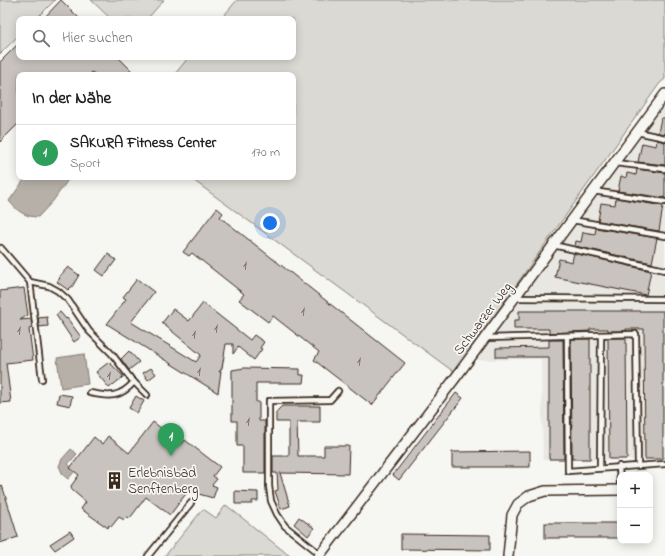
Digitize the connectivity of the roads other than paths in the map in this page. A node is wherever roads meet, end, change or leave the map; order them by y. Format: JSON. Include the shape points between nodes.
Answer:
{"nodes":[{"id":1,"x":665,"y":94,"type":"edge"},
{"id":2,"x":637,"y":132,"type":"junction"},
{"id":3,"x":665,"y":138,"type":"edge"},
{"id":4,"x":614,"y":162,"type":"junction"},
{"id":5,"x":665,"y":169,"type":"edge"},
{"id":6,"x":593,"y":191,"type":"junction"},
{"id":7,"x":665,"y":202,"type":"edge"},
{"id":8,"x":572,"y":220,"type":"junction"},
{"id":9,"x":665,"y":236,"type":"edge"},
{"id":10,"x":553,"y":246,"type":"junction"},
{"id":11,"x":2,"y":248,"type":"dead end"},
{"id":12,"x":665,"y":270,"type":"edge"},
{"id":13,"x":30,"y":282,"type":"junction"},
{"id":14,"x":514,"y":298,"type":"junction"},
{"id":15,"x":665,"y":299,"type":"edge"},
{"id":16,"x":601,"y":335,"type":"junction"},
{"id":17,"x":567,"y":336,"type":"junction"},
{"id":18,"x":485,"y":338,"type":"junction"},
{"id":19,"x":42,"y":379,"type":"dead end"},
{"id":20,"x":134,"y":382,"type":"junction"},
{"id":21,"x":338,"y":391,"type":"dead end"},
{"id":22,"x":90,"y":393,"type":"dead end"},
{"id":23,"x":147,"y":395,"type":"dead end"},
{"id":24,"x":665,"y":464,"type":"edge"},
{"id":25,"x":638,"y":465,"type":"junction"},
{"id":26,"x":619,"y":466,"type":"junction"},
{"id":27,"x":600,"y":468,"type":"junction"},
{"id":28,"x":619,"y":472,"type":"edge"},
{"id":29,"x":617,"y":490,"type":"edge"},
{"id":30,"x":191,"y":503,"type":"dead end"},
{"id":31,"x":320,"y":555,"type":"edge"},
{"id":32,"x":148,"y":556,"type":"edge"},
{"id":33,"x":508,"y":556,"type":"edge"}],
"edges":[{"from":1,"to":2,"type":"street","name":"Schwarzer Weg"},
{"from":2,"to":3,"type":"lane"},
{"from":2,"to":4,"type":"street","name":"Schwarzer Weg"},
{"from":4,"to":5,"type":"lane"},
{"from":4,"to":6,"type":"street","name":"Schwarzer Weg"},
{"from":6,"to":7,"type":"lane"},
{"from":6,"to":8,"type":"street","name":"Schwarzer Weg"},
{"from":8,"to":9,"type":"lane"},
{"from":8,"to":10,"type":"street","name":"Schwarzer Weg"},
{"from":10,"to":12,"type":"lane"},
{"from":10,"to":14,"type":"street","name":"Schwarzer Weg"},
{"from":11,"to":13,"type":"lane"},
{"from":13,"to":19,"type":"lane"},
{"from":13,"to":20,"type":"lane","via":[[49,286],[68,300],[89,331],[121,364]]},
{"from":14,"to":15,"type":"lane"},
{"from":14,"to":18,"type":"street","name":"Schwarzer Weg"},
{"from":16,"to":17,"type":"lane"},
{"from":16,"to":25,"type":"lane","via":[[636,334]]},
{"from":16,"to":27,"type":"lane"},
{"from":17,"to":18,"type":"lane"},
{"from":17,"to":27,"type":"lane","via":[[568,471]]},
{"from":18,"to":31,"type":"street","name":"Schwarzer Weg"},
{"from":20,"to":22,"type":"lane","via":[[129,389],[116,395]]},
{"from":20,"to":23,"type":"lane"},
{"from":21,"to":31,"type":"lane","via":[[330,400],[269,401],[271,501],[285,526]]},
{"from":24,"to":25,"type":"lane"},
{"from":25,"to":26,"type":"lane"},
{"from":26,"to":27,"type":"lane"},
{"from":26,"to":28,"type":"lane"},
{"from":29,"to":33,"type":"street","via":[[545,491],[529,496],[518,504],[512,515]]},
{"from":30,"to":32,"type":"lane"}]}
